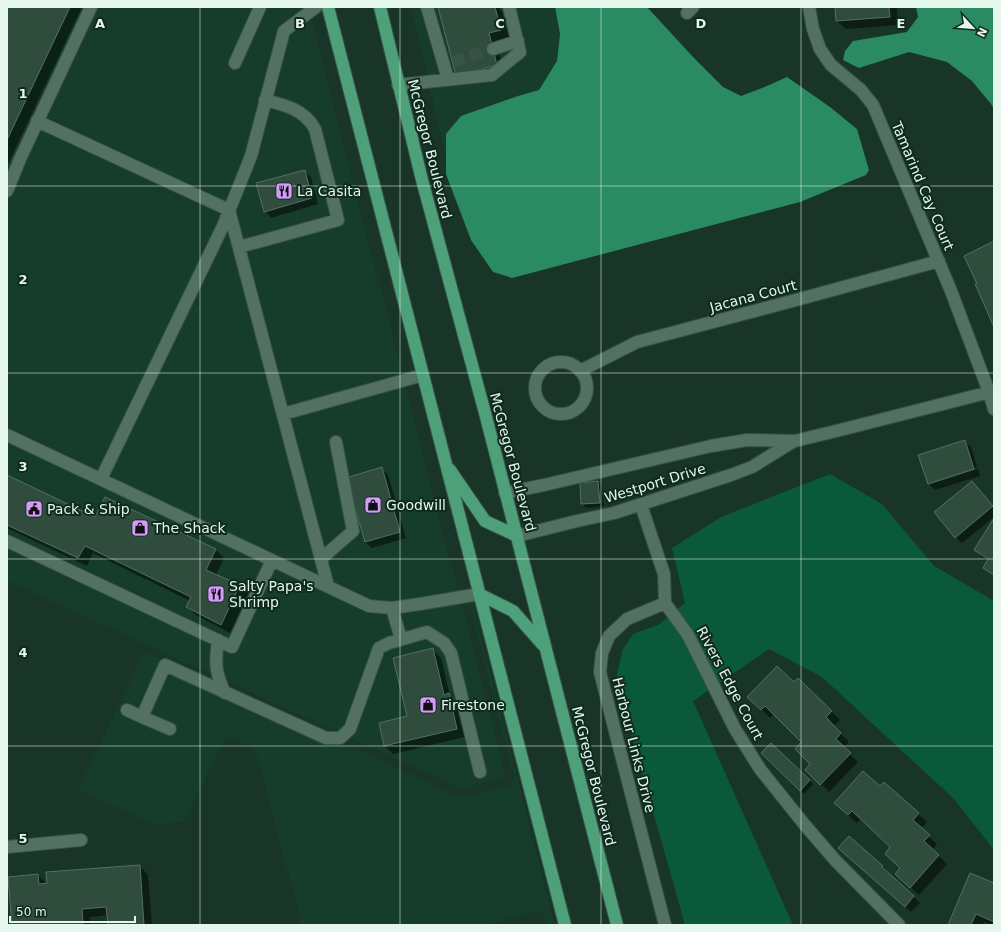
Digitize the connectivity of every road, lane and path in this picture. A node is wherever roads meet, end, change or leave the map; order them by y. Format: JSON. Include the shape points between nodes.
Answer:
{"nodes":[{"id":1,"x":91,"y":7,"type":"edge"},
{"id":2,"x":260,"y":7,"type":"edge"},
{"id":3,"x":316,"y":7,"type":"edge"},
{"id":4,"x":328,"y":7,"type":"edge"},
{"id":5,"x":380,"y":7,"type":"edge"},
{"id":6,"x":427,"y":7,"type":"edge"},
{"id":7,"x":509,"y":7,"type":"edge"},
{"id":8,"x":810,"y":7,"type":"edge"},
{"id":9,"x":518,"y":41,"type":"junction"},
{"id":10,"x":493,"y":49,"type":"tunnel mouth"},
{"id":11,"x":235,"y":63,"type":"dead end"},
{"id":12,"x":448,"y":80,"type":"junction"},
{"id":13,"x":398,"y":85,"type":"junction"},
{"id":14,"x":265,"y":100,"type":"junction"},
{"id":15,"x":38,"y":121,"type":"junction"},
{"id":16,"x":7,"y":191,"type":"edge"},
{"id":17,"x":229,"y":210,"type":"junction"},
{"id":18,"x":239,"y":247,"type":"junction"},
{"id":19,"x":939,"y":261,"type":"junction"},
{"id":20,"x":580,"y":371,"type":"junction"},
{"id":21,"x":423,"y":375,"type":"junction"},
{"id":22,"x":992,"y":391,"type":"edge"},
{"id":23,"x":994,"y":409,"type":"edge"},
{"id":24,"x":283,"y":414,"type":"junction"},
{"id":25,"x":7,"y":435,"type":"edge"},
{"id":26,"x":795,"y":441,"type":"junction"},
{"id":27,"x":336,"y":442,"type":"dead end"},
{"id":28,"x":445,"y":462,"type":"junction"},
{"id":29,"x":101,"y":480,"type":"junction"},
{"id":30,"x":505,"y":493,"type":"junction"},
{"id":31,"x":641,"y":505,"type":"junction"},
{"id":32,"x":517,"y":536,"type":"junction"},
{"id":33,"x":7,"y":541,"type":"edge"},
{"id":34,"x":321,"y":559,"type":"junction"},
{"id":35,"x":272,"y":560,"type":"junction"},
{"id":36,"x":328,"y":586,"type":"junction"},
{"id":37,"x":479,"y":594,"type":"junction"},
{"id":38,"x":665,"y":603,"type":"junction"},
{"id":39,"x":392,"y":608,"type":"junction"},
{"id":40,"x":401,"y":639,"type":"junction"},
{"id":41,"x":218,"y":640,"type":"junction"},
{"id":42,"x":545,"y":647,"type":"junction"},
{"id":43,"x":225,"y":693,"type":"junction"},
{"id":44,"x":126,"y":710,"type":"dead end"},
{"id":45,"x":142,"y":716,"type":"junction"},
{"id":46,"x":170,"y":729,"type":"dead end"},
{"id":47,"x":480,"y":772,"type":"dead end"},
{"id":48,"x":81,"y":840,"type":"dead end"},
{"id":49,"x":7,"y":846,"type":"edge"},
{"id":50,"x":565,"y":925,"type":"edge"},
{"id":51,"x":617,"y":925,"type":"edge"},
{"id":52,"x":665,"y":925,"type":"edge"},
{"id":53,"x":899,"y":925,"type":"edge"}],
"edges":[{"from":1,"to":15,"type":"street"},
{"from":2,"to":11,"type":"street"},
{"from":3,"to":14,"type":"street","via":[[284,31]]},
{"from":4,"to":21,"type":"main road"},
{"from":5,"to":13,"type":"main road","name":"McGregor Boulevard"},
{"from":6,"to":12,"type":"street","via":[[448,63]]},
{"from":7,"to":9,"type":"street"},
{"from":8,"to":19,"type":"street","name":"Tamarind Cay Court","via":[[820,49],[831,64],[861,90],[873,105]]},
{"from":9,"to":10,"type":"street"},
{"from":9,"to":12,"type":"street","via":[[520,52],[492,75]]},
{"from":12,"to":13,"type":"street"},
{"from":13,"to":30,"type":"main road","name":"McGregor Boulevard"},
{"from":14,"to":17,"type":"street","via":[[251,156]]},
{"from":14,"to":18,"type":"street","via":[[297,110],[315,129],[338,220]]},
{"from":15,"to":16,"type":"street"},
{"from":15,"to":17,"type":"street"},
{"from":17,"to":18,"type":"street"},
{"from":17,"to":29,"type":"street"},
{"from":18,"to":24,"type":"street"},
{"from":19,"to":20,"type":"street","name":"Jacana Court","via":[[637,342]]},
{"from":19,"to":22,"type":"street","name":"Tamarind Cay Court"},
{"from":20,"to":20,"type":"street","via":[[566,362],[550,364],[542,369],[535,384],[538,400],[551,412],[568,412],[575,409],[582,403],[585,395],[585,378]]},
{"from":21,"to":24,"type":"street"},
{"from":21,"to":28,"type":"main road"},
{"from":22,"to":23,"type":"street","name":"Tamarind Cay Court"},
{"from":22,"to":26,"type":"street","name":"Westport Drive"},
{"from":24,"to":34,"type":"street"},
{"from":25,"to":29,"type":"street"},
{"from":26,"to":30,"type":"street","name":"Westport Drive","via":[[747,440],[711,446]]},
{"from":26,"to":31,"type":"street","name":"Westport Drive","via":[[752,467]]},
{"from":27,"to":34,"type":"street","via":[[353,531]]},
{"from":28,"to":32,"type":"main road","via":[[485,521]]},
{"from":28,"to":37,"type":"main road"},
{"from":29,"to":35,"type":"street"},
{"from":30,"to":32,"type":"main road","name":"McGregor Boulevard"},
{"from":31,"to":32,"type":"street","name":"Westport Drive"},
{"from":31,"to":38,"type":"street","via":[[664,574]]},
{"from":32,"to":42,"type":"main road","name":"McGregor Boulevard"},
{"from":33,"to":41,"type":"street"},
{"from":34,"to":36,"type":"street"},
{"from":35,"to":36,"type":"street"},
{"from":35,"to":41,"type":"street","via":[[232,647]]},
{"from":36,"to":39,"type":"street","via":[[369,606]]},
{"from":37,"to":39,"type":"street"},
{"from":37,"to":42,"type":"main road","via":[[513,611]]},
{"from":37,"to":50,"type":"main road"},
{"from":38,"to":52,"type":"street","name":"Harbour Links Drive","via":[[627,619],[609,636],[602,653],[600,672]]},
{"from":38,"to":53,"type":"street","name":"Rivers Edge Court","via":[[688,634],[735,729],[760,769],[836,860]]},
{"from":39,"to":40,"type":"street"},
{"from":40,"to":43,"type":"street","via":[[379,648],[350,729],[340,738],[326,738]]},
{"from":40,"to":47,"type":"street","via":[[427,632],[444,643],[451,652]]},
{"from":41,"to":43,"type":"street","via":[[216,667]]},
{"from":42,"to":51,"type":"main road","name":"McGregor Boulevard"},
{"from":43,"to":45,"type":"street","via":[[165,665]]},
{"from":44,"to":45,"type":"street"},
{"from":45,"to":46,"type":"street"},
{"from":48,"to":49,"type":"street"}]}
